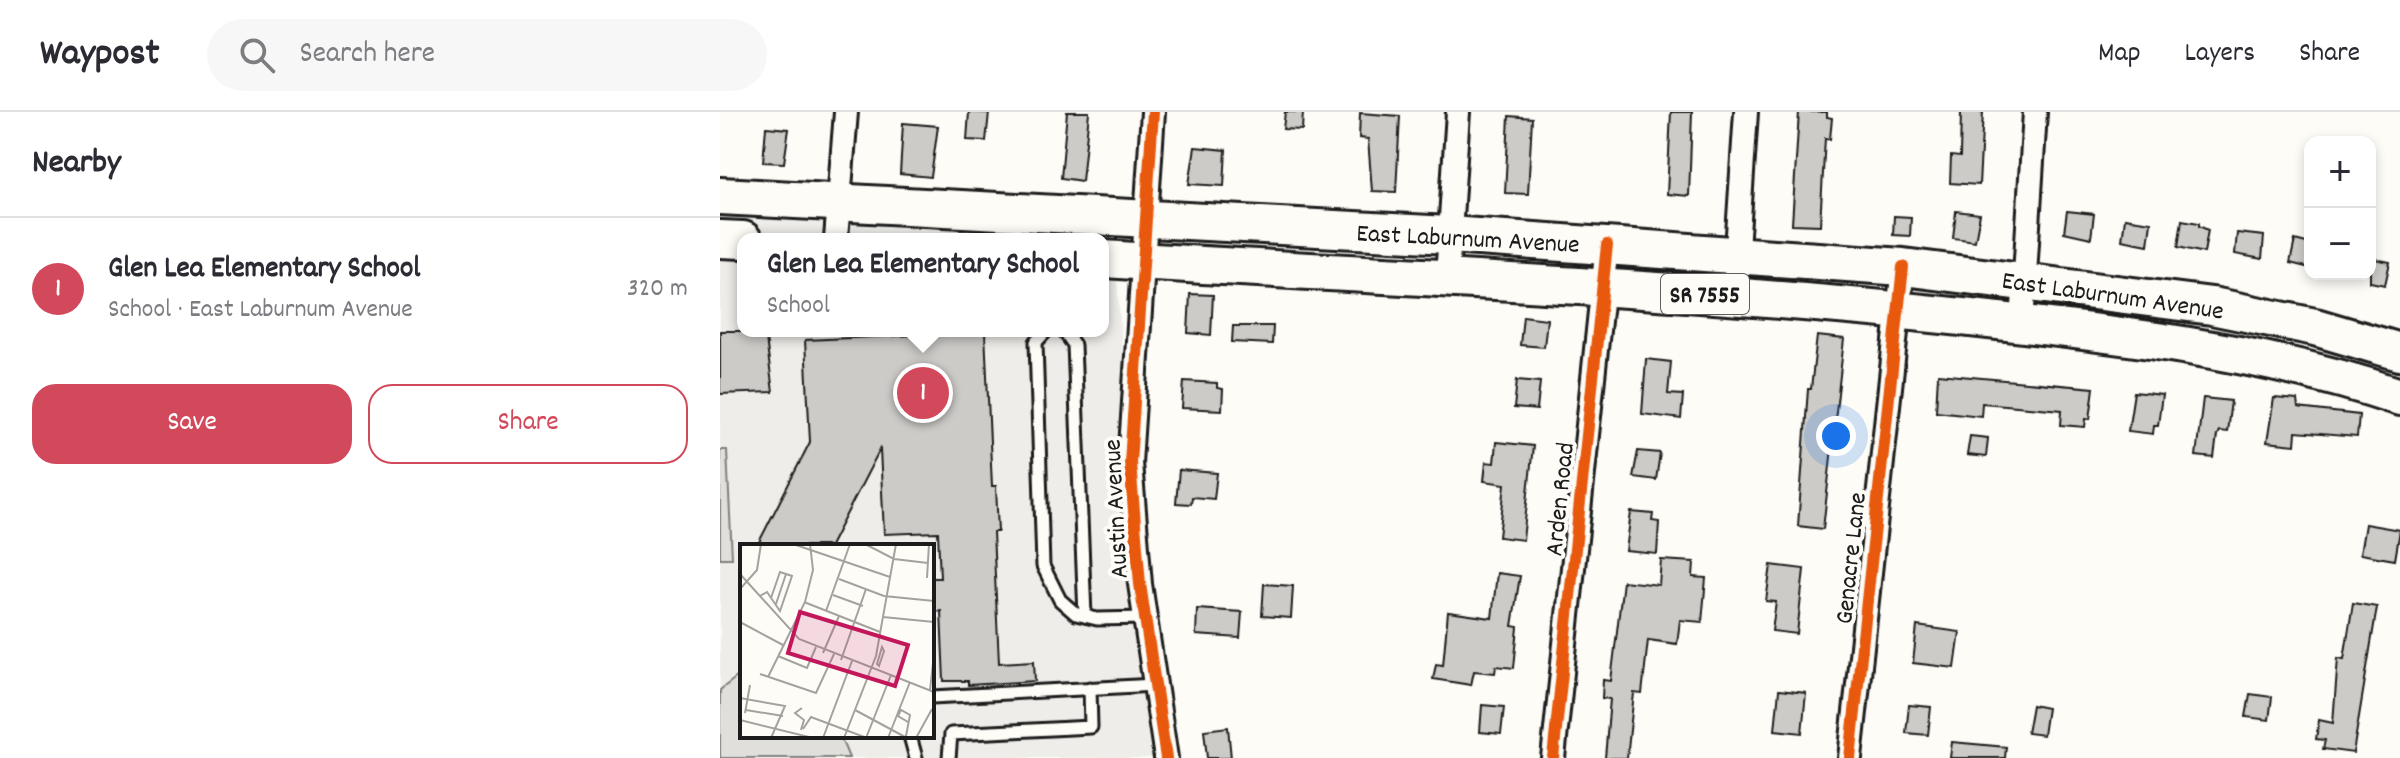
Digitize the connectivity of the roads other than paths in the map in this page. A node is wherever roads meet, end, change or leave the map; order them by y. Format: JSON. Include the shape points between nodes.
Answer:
{"nodes":[{"id":1,"x":846,"y":112,"type":"edge"},
{"id":2,"x":1153,"y":112,"type":"edge"},
{"id":3,"x":1458,"y":112,"type":"edge"},
{"id":4,"x":1746,"y":112,"type":"edge"},
{"id":5,"x":2035,"y":112,"type":"edge"},
{"id":6,"x":720,"y":196,"type":"edge"},
{"id":7,"x":839,"y":203,"type":"junction"},
{"id":8,"x":1146,"y":221,"type":"junction"},
{"id":9,"x":836,"y":233,"type":"edge"},
{"id":10,"x":1449,"y":235,"type":"junction"},
{"id":11,"x":1607,"y":245,"type":"junction"},
{"id":12,"x":1737,"y":253,"type":"junction"},
{"id":13,"x":1109,"y":259,"type":"edge"},
{"id":14,"x":1142,"y":262,"type":"junction"},
{"id":15,"x":1903,"y":267,"type":"junction"},
{"id":16,"x":1447,"y":278,"type":"junction"},
{"id":17,"x":2025,"y":281,"type":"junction"},
{"id":18,"x":1602,"y":288,"type":"junction"},
{"id":19,"x":1734,"y":295,"type":"junction"},
{"id":20,"x":1898,"y":310,"type":"junction"},
{"id":21,"x":2022,"y":324,"type":"junction"},
{"id":22,"x":1041,"y":337,"type":"edge"},
{"id":23,"x":1068,"y":337,"type":"edge"},
{"id":24,"x":2400,"y":352,"type":"edge"},
{"id":25,"x":2400,"y":397,"type":"edge"},
{"id":26,"x":1085,"y":616,"type":"junction"},
{"id":27,"x":1145,"y":618,"type":"junction"},
{"id":28,"x":1155,"y":685,"type":"junction"},
{"id":29,"x":1090,"y":688,"type":"junction"},
{"id":30,"x":934,"y":697,"type":"edge"},
{"id":31,"x":911,"y":738,"type":"edge"},
{"id":32,"x":916,"y":758,"type":"edge"},
{"id":33,"x":949,"y":758,"type":"edge"},
{"id":34,"x":1166,"y":758,"type":"edge"},
{"id":35,"x":1553,"y":758,"type":"edge"},
{"id":36,"x":1850,"y":758,"type":"edge"}],
"edges":[{"from":1,"to":7,"type":"street"},
{"from":2,"to":8,"type":"street","name":"Austin Avenue"},
{"from":3,"to":10,"type":"street"},
{"from":4,"to":12,"type":"street"},
{"from":5,"to":17,"type":"street"},
{"from":6,"to":7,"type":"main road","name":"East Laburnum Avenue","number":"SR 7555"},
{"from":7,"to":8,"type":"main road","name":"East Laburnum Avenue","number":"SR 7555"},
{"from":7,"to":9,"type":"street"},
{"from":8,"to":10,"type":"main road","name":"East Laburnum Avenue","number":"SR 7555"},
{"from":8,"to":14,"type":"street","name":"Austin Avenue"},
{"from":10,"to":11,"type":"main road","name":"East Laburnum Avenue","number":"SR 7555"},
{"from":10,"to":16,"type":"street"},
{"from":11,"to":12,"type":"main road","name":"East Laburnum Avenue","number":"SR 7555"},
{"from":11,"to":18,"type":"street","name":"Arden Road"},
{"from":12,"to":15,"type":"main road","name":"East Laburnum Avenue","number":"SR 7555"},
{"from":12,"to":19,"type":"street"},
{"from":13,"to":14,"type":"main road","name":"East Laburnum Avenue","number":"SR 7555"},
{"from":14,"to":16,"type":"main road","name":"East Laburnum Avenue","number":"SR 7555"},
{"from":14,"to":27,"type":"street","name":"Austin Avenue","via":[[1130,463]]},
{"from":15,"to":17,"type":"main road","name":"East Laburnum Avenue","number":"SR 7555"},
{"from":15,"to":20,"type":"street","name":"Genacre Lane"},
{"from":16,"to":18,"type":"main road","name":"East Laburnum Avenue","number":"SR 7555"},
{"from":17,"to":21,"type":"street"},
{"from":17,"to":24,"type":"main road","name":"East Laburnum Avenue","number":"SR 7555","via":[[2246,312]]},
{"from":18,"to":19,"type":"main road","name":"East Laburnum Avenue","number":"SR 7555"},
{"from":18,"to":35,"type":"street","name":"Arden Road"},
{"from":19,"to":20,"type":"main road","name":"East Laburnum Avenue","number":"SR 7555"},
{"from":20,"to":21,"type":"main road","name":"East Laburnum Avenue","number":"SR 7555"},
{"from":20,"to":36,"type":"street","name":"Genacre Lane"},
{"from":21,"to":25,"type":"main road","name":"East Laburnum Avenue","number":"SR 7555","via":[[2265,358]]},
{"from":22,"to":26,"type":"lane","via":[[1036,342],[1043,566],[1060,600]]},
{"from":23,"to":26,"type":"lane","via":[[1074,345]]},
{"from":26,"to":27,"type":"lane"},
{"from":27,"to":28,"type":"street","name":"Austin Avenue"},
{"from":28,"to":29,"type":"lane"},
{"from":28,"to":34,"type":"street","name":"Austin Avenue"},
{"from":29,"to":30,"type":"lane"},
{"from":29,"to":33,"type":"lane","via":[[1091,727],[951,734]]},
{"from":31,"to":32,"type":"lane"}]}
